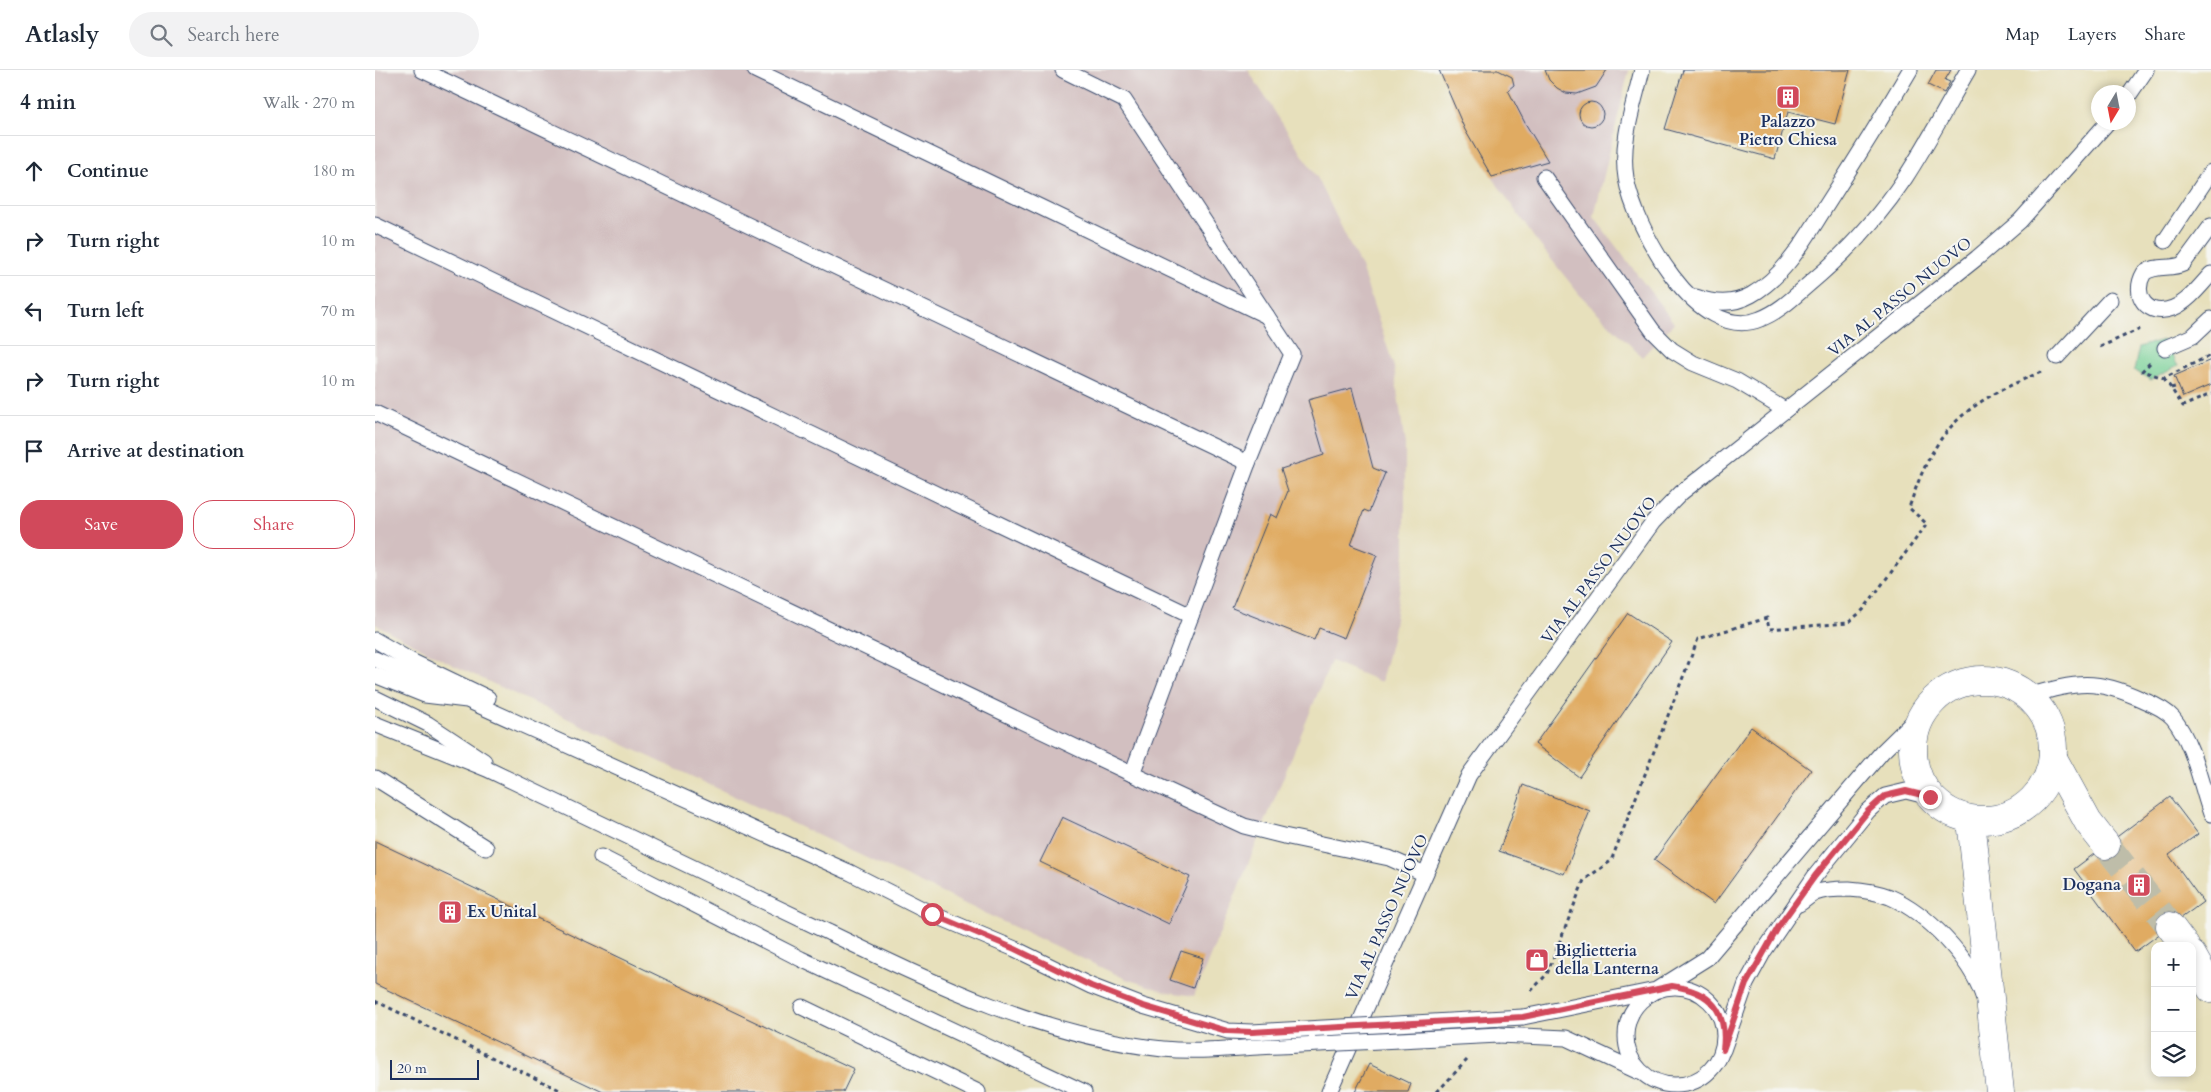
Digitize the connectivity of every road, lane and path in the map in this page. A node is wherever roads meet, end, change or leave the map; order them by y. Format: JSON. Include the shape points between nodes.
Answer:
{"nodes":[{"id":1,"x":421,"y":70,"type":"edge"},
{"id":2,"x":755,"y":70,"type":"edge"},
{"id":3,"x":1063,"y":70,"type":"edge"},
{"id":4,"x":1642,"y":70,"type":"edge"},
{"id":5,"x":1910,"y":70,"type":"edge"},
{"id":6,"x":1967,"y":70,"type":"edge"},
{"id":7,"x":2146,"y":70,"type":"edge"},
{"id":8,"x":2136,"y":85,"type":"edge"},
{"id":9,"x":2101,"y":130,"type":"edge"},
{"id":10,"x":2211,"y":172,"type":"edge"},
{"id":11,"x":1545,"y":177,"type":"dead end"},
{"id":12,"x":375,"y":226,"type":"edge"},
{"id":13,"x":2211,"y":226,"type":"edge"},
{"id":14,"x":2165,"y":241,"type":"dead end"},
{"id":15,"x":2211,"y":274,"type":"edge"},
{"id":16,"x":1682,"y":290,"type":"junction"},
{"id":17,"x":2111,"y":300,"type":"dead end"},
{"id":18,"x":2182,"y":304,"type":"junction"},
{"id":19,"x":1269,"y":317,"type":"junction"},
{"id":20,"x":2211,"y":319,"type":"edge"},
{"id":21,"x":2098,"y":348,"type":"dead end"},
{"id":22,"x":2165,"y":348,"type":"dead end"},
{"id":23,"x":2057,"y":357,"type":"dead end"},
{"id":24,"x":2044,"y":371,"type":"dead end"},
{"id":25,"x":2164,"y":378,"type":"dead end"},
{"id":26,"x":2179,"y":386,"type":"dead end"},
{"id":27,"x":2171,"y":388,"type":"junction"},
{"id":28,"x":2211,"y":394,"type":"edge"},
{"id":29,"x":1785,"y":410,"type":"junction"},
{"id":30,"x":375,"y":413,"type":"edge"},
{"id":31,"x":1248,"y":463,"type":"junction"},
{"id":32,"x":1191,"y":616,"type":"junction"},
{"id":33,"x":375,"y":640,"type":"edge"},
{"id":34,"x":375,"y":659,"type":"edge"},
{"id":35,"x":375,"y":674,"type":"edge"},
{"id":36,"x":2028,"y":696,"type":"junction"},
{"id":37,"x":375,"y":698,"type":"edge"},
{"id":38,"x":467,"y":700,"type":"junction"},
{"id":39,"x":1925,"y":710,"type":"junction"},
{"id":40,"x":375,"y":724,"type":"edge"},
{"id":41,"x":548,"y":736,"type":"junction"},
{"id":42,"x":2053,"y":758,"type":"junction"},
{"id":43,"x":1132,"y":774,"type":"junction"},
{"id":44,"x":375,"y":778,"type":"edge"},
{"id":45,"x":520,"y":785,"type":"junction"},
{"id":46,"x":1930,"y":797,"type":"junction"},
{"id":47,"x":2211,"y":814,"type":"edge"},
{"id":48,"x":1971,"y":820,"type":"junction"},
{"id":49,"x":2106,"y":845,"type":"tunnel mouth"},
{"id":50,"x":486,"y":848,"type":"dead end"},
{"id":51,"x":601,"y":857,"type":"dead end"},
{"id":52,"x":1425,"y":874,"type":"junction"},
{"id":53,"x":1790,"y":911,"type":"junction"},
{"id":54,"x":2196,"y":962,"type":"edge"},
{"id":55,"x":2211,"y":989,"type":"edge"},
{"id":56,"x":1656,"y":990,"type":"junction"},
{"id":57,"x":1528,"y":994,"type":"dead end"},
{"id":58,"x":375,"y":1001,"type":"edge"},
{"id":59,"x":802,"y":1007,"type":"dead end"},
{"id":60,"x":1993,"y":1024,"type":"junction"},
{"id":61,"x":1723,"y":1050,"type":"junction"},
{"id":62,"x":1469,"y":1058,"type":"dead end"},
{"id":63,"x":1644,"y":1074,"type":"junction"},
{"id":64,"x":564,"y":1092,"type":"edge"},
{"id":65,"x":979,"y":1092,"type":"edge"},
{"id":66,"x":1084,"y":1092,"type":"edge"},
{"id":67,"x":1329,"y":1092,"type":"edge"},
{"id":68,"x":1437,"y":1092,"type":"edge"},
{"id":69,"x":2000,"y":1092,"type":"edge"}],
"edges":[{"from":1,"to":31,"type":"lane"},
{"from":2,"to":19,"type":"lane"},
{"from":3,"to":19,"type":"lane","via":[[1124,100]]},
{"from":4,"to":16,"type":"lane","via":[[1625,148],[1626,177],[1632,201],[1651,241]]},
{"from":5,"to":16,"type":"lane","via":[[1799,248],[1767,284],[1744,298],[1723,303],[1708,302]]},
{"from":6,"to":16,"type":"lane","via":[[1905,178],[1851,245],[1772,314],[1745,323],[1729,321],[1715,315]]},
{"from":7,"to":8,"type":"lane"},
{"from":9,"to":29,"type":"lane","name":"VIA AL PASSO NUOVO","via":[[2019,221]]},
{"from":10,"to":14,"type":"lane"},
{"from":11,"to":29,"type":"lane","via":[[1659,338],[1693,363],[1737,381]]},
{"from":12,"to":32,"type":"lane"},
{"from":13,"to":18,"type":"lane","via":[[2183,264],[2150,269],[2141,279],[2139,295],[2149,307],[2165,310]]},
{"from":15,"to":18,"type":"lane"},
{"from":17,"to":23,"type":"lane"},
{"from":18,"to":21,"type":"path"},
{"from":19,"to":31,"type":"lane","via":[[1292,354]]},
{"from":20,"to":22,"type":"lane","via":[[2193,336]]},
{"from":24,"to":57,"type":"path","via":[[1981,400],[1964,413],[1934,448],[1909,508],[1927,524],[1863,610],[1848,623],[1769,629],[1767,618],[1698,639],[1611,861],[1584,880],[1547,974]]},
{"from":25,"to":27,"type":"path"},
{"from":26,"to":27,"type":"path"},
{"from":27,"to":28,"type":"path","via":[[2183,406]]},
{"from":29,"to":52,"type":"lane","name":"VIA AL PASSO NUOVO","via":[[1681,493],[1653,522],[1469,775]]},
{"from":30,"to":43,"type":"lane"},
{"from":31,"to":32,"type":"lane"},
{"from":32,"to":43,"type":"lane"},
{"from":33,"to":41,"type":"lane","via":[[525,716]]},
{"from":34,"to":38,"type":"lane"},
{"from":35,"to":38,"type":"lane","via":[[425,695]]},
{"from":36,"to":39,"type":"street","via":[[2008,684],[1986,680],[1963,683],[1942,693]]},
{"from":36,"to":42,"type":"street","via":[[2043,713],[2052,735]]},
{"from":36,"to":47,"type":"lane","via":[[2064,686],[2093,683],[2124,691],[2153,704],[2172,717],[2185,738]]},
{"from":37,"to":45,"type":"lane","via":[[428,724]]},
{"from":38,"to":41,"type":"lane"},
{"from":39,"to":46,"type":"street","via":[[1915,731],[1912,754],[1917,777]]},
{"from":39,"to":56,"type":"lane","via":[[1882,752],[1707,958]]},
{"from":40,"to":45,"type":"lane"},
{"from":41,"to":56,"type":"lane","bridge":true,"via":[[1091,986],[1143,1006],[1227,1031],[1523,1017]]},
{"from":42,"to":48,"type":"street","via":[[2047,780],[2034,799],[2016,812],[1994,820]]},
{"from":42,"to":49,"type":"street","via":[[2088,822]]},
{"from":43,"to":52,"type":"lane","via":[[1244,826],[1389,858]]},
{"from":44,"to":50,"type":"lane"},
{"from":45,"to":63,"type":"lane","bridge":true,"via":[[930,981],[1052,1027],[1165,1049],[1523,1035],[1566,1038]]},
{"from":46,"to":48,"type":"street","via":[[1949,812]]},
{"from":46,"to":53,"type":"lane","via":[[1906,791],[1885,796],[1862,818]]},
{"from":48,"to":60,"type":"street"},
{"from":51,"to":66,"type":"lane","via":[[801,959]]},
{"from":52,"to":67,"type":"lane","name":"VIA AL PASSO NUOVO"},
{"from":53,"to":60,"type":"lane","via":[[1815,893],[1838,889],[1865,890],[1889,897],[1933,927],[1955,950],[1979,986]]},
{"from":53,"to":61,"type":"lane","via":[[1746,984]]},
{"from":54,"to":55,"type":"street"},
{"from":56,"to":61,"type":"lane","via":[[1672,986],[1703,994],[1715,1005],[1722,1019]]},
{"from":56,"to":63,"type":"lane","via":[[1641,999],[1631,1013],[1626,1029],[1626,1046],[1633,1062]]},
{"from":58,"to":64,"type":"path"},
{"from":59,"to":65,"type":"lane"},
{"from":60,"to":69,"type":"street"},
{"from":61,"to":63,"type":"lane","via":[[1716,1065],[1691,1083],[1675,1086]]},
{"from":62,"to":68,"type":"path"}]}
